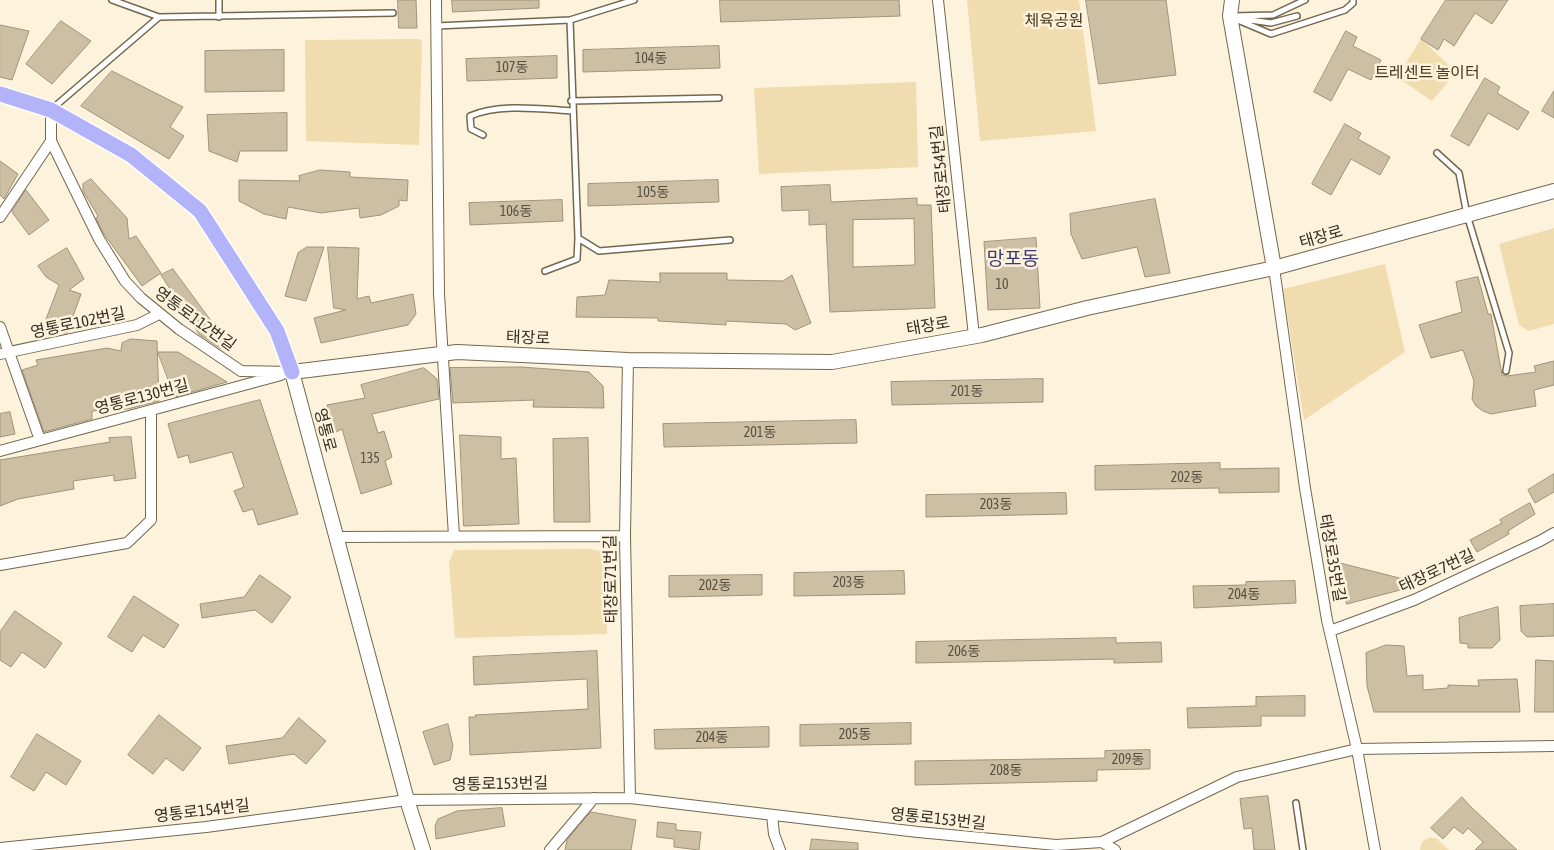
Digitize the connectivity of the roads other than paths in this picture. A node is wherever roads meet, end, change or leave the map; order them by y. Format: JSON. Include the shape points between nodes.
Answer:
{"nodes":[{"id":1,"x":112,"y":0,"type":"edge"},
{"id":2,"x":219,"y":0,"type":"edge"},
{"id":3,"x":436,"y":0,"type":"edge"},
{"id":4,"x":634,"y":0,"type":"edge"},
{"id":5,"x":938,"y":0,"type":"edge"},
{"id":6,"x":1232,"y":0,"type":"edge"},
{"id":7,"x":1305,"y":0,"type":"edge"},
{"id":8,"x":1353,"y":0,"type":"edge"},
{"id":9,"x":393,"y":13,"type":"dead end"},
{"id":10,"x":1230,"y":16,"type":"junction"},
{"id":11,"x":1297,"y":16,"type":"dead end"},
{"id":12,"x":159,"y":17,"type":"junction"},
{"id":13,"x":219,"y":17,"type":"junction"},
{"id":14,"x":570,"y":20,"type":"junction"},
{"id":15,"x":436,"y":26,"type":"junction"},
{"id":16,"x":0,"y":94,"type":"edge"},
{"id":17,"x":719,"y":98,"type":"dead end"},
{"id":18,"x":571,"y":101,"type":"junction"},
{"id":19,"x":51,"y":110,"type":"junction"},
{"id":20,"x":572,"y":111,"type":"junction"},
{"id":21,"x":482,"y":135,"type":"dead end"},
{"id":22,"x":51,"y":140,"type":"junction"},
{"id":23,"x":1437,"y":153,"type":"dead end"},
{"id":24,"x":1554,"y":191,"type":"edge"},
{"id":25,"x":1467,"y":214,"type":"junction"},
{"id":26,"x":0,"y":217,"type":"edge"},
{"id":27,"x":578,"y":238,"type":"junction"},
{"id":28,"x":730,"y":240,"type":"dead end"},
{"id":29,"x":1274,"y":268,"type":"junction"},
{"id":30,"x":545,"y":271,"type":"dead end"},
{"id":31,"x":159,"y":314,"type":"junction"},
{"id":32,"x":0,"y":327,"type":"edge"},
{"id":33,"x":974,"y":336,"type":"junction"},
{"id":34,"x":5,"y":353,"type":"edge"},
{"id":35,"x":444,"y":355,"type":"junction"},
{"id":36,"x":628,"y":360,"type":"junction"},
{"id":37,"x":1506,"y":370,"type":"dead end"},
{"id":38,"x":292,"y":372,"type":"junction"},
{"id":39,"x":151,"y":410,"type":"junction"},
{"id":40,"x":40,"y":440,"type":"junction"},
{"id":41,"x":0,"y":451,"type":"edge"},
{"id":42,"x":1554,"y":533,"type":"edge"},
{"id":43,"x":454,"y":536,"type":"junction"},
{"id":44,"x":625,"y":536,"type":"junction"},
{"id":45,"x":336,"y":537,"type":"junction"},
{"id":46,"x":0,"y":565,"type":"edge"},
{"id":47,"x":1330,"y":631,"type":"junction"},
{"id":48,"x":1554,"y":746,"type":"edge"},
{"id":49,"x":1357,"y":749,"type":"junction"},
{"id":50,"x":594,"y":798,"type":"junction"},
{"id":51,"x":630,"y":798,"type":"junction"},
{"id":52,"x":407,"y":800,"type":"junction"},
{"id":53,"x":1296,"y":802,"type":"dead end"},
{"id":54,"x":772,"y":815,"type":"junction"},
{"id":55,"x":1104,"y":845,"type":"edge"},
{"id":56,"x":0,"y":848,"type":"edge"},
{"id":57,"x":423,"y":850,"type":"edge"},
{"id":58,"x":550,"y":850,"type":"edge"},
{"id":59,"x":780,"y":850,"type":"edge"},
{"id":60,"x":1115,"y":850,"type":"edge"},
{"id":61,"x":1303,"y":850,"type":"edge"},
{"id":62,"x":1375,"y":850,"type":"edge"}],
"edges":[{"from":1,"to":12,"type":"lane"},
{"from":2,"to":13,"type":"lane"},
{"from":3,"to":15,"type":"street"},
{"from":4,"to":14,"type":"lane"},
{"from":5,"to":33,"type":"street","name":"태장로54번길"},
{"from":6,"to":10,"type":"street"},
{"from":7,"to":10,"type":"lane","via":[[1273,15]]},
{"from":8,"to":10,"type":"lane","via":[[1345,10],[1271,34]]},
{"from":9,"to":13,"type":"lane"},
{"from":10,"to":11,"type":"lane","via":[[1271,23]]},
{"from":10,"to":29,"type":"street"},
{"from":12,"to":13,"type":"lane"},
{"from":12,"to":19,"type":"lane"},
{"from":14,"to":15,"type":"lane"},
{"from":14,"to":18,"type":"lane"},
{"from":15,"to":35,"type":"street","via":[[439,294]]},
{"from":16,"to":19,"type":"main road","name":"영통로"},
{"from":17,"to":18,"type":"lane"},
{"from":18,"to":20,"type":"lane"},
{"from":19,"to":22,"type":"street"},
{"from":19,"to":38,"type":"main road","name":"영통로","via":[[131,155],[200,211],[277,331]]},
{"from":20,"to":21,"type":"lane","via":[[482,111],[470,116],[471,129]]},
{"from":20,"to":27,"type":"lane"},
{"from":22,"to":26,"type":"street"},
{"from":22,"to":31,"type":"street","name":"영통로112번길","via":[[111,260],[131,287]]},
{"from":23,"to":25,"type":"lane","via":[[1459,173]]},
{"from":24,"to":25,"type":"street","name":"태장로"},
{"from":25,"to":29,"type":"street","name":"태장로"},
{"from":25,"to":37,"type":"lane","via":[[1509,353]]},
{"from":27,"to":28,"type":"lane","via":[[599,251]]},
{"from":27,"to":30,"type":"lane","via":[[577,259]]},
{"from":29,"to":33,"type":"street","name":"태장로"},
{"from":29,"to":47,"type":"street","name":"태장로35번길","via":[[1305,488]]},
{"from":31,"to":34,"type":"street","name":"영통로102번길","via":[[137,325]]},
{"from":31,"to":38,"type":"street","name":"영통로112번길","via":[[241,371]]},
{"from":32,"to":34,"type":"street"},
{"from":33,"to":36,"type":"street","name":"태장로","via":[[832,362]]},
{"from":34,"to":40,"type":"street"},
{"from":35,"to":36,"type":"street","name":"태장로","via":[[457,352]]},
{"from":35,"to":38,"type":"street","name":"태장로"},
{"from":35,"to":43,"type":"street"},
{"from":36,"to":44,"type":"street","name":"태장로71번길"},
{"from":38,"to":39,"type":"street","name":"영통로130번길"},
{"from":38,"to":45,"type":"street","name":"영통로"},
{"from":39,"to":40,"type":"street","name":"영통로130번길"},
{"from":39,"to":46,"type":"street","via":[[151,520],[128,543]]},
{"from":40,"to":41,"type":"street","name":"영통로130번길"},
{"from":42,"to":47,"type":"street","name":"태장로7번길","via":[[1414,600]]},
{"from":43,"to":44,"type":"street"},
{"from":43,"to":45,"type":"street"},
{"from":44,"to":51,"type":"street","name":"태장로71번길"},
{"from":45,"to":52,"type":"street","name":"영통로"},
{"from":47,"to":49,"type":"street","name":"태장로35번길"},
{"from":48,"to":49,"type":"street","name":"영통로153번길"},
{"from":49,"to":55,"type":"street","name":"영통로153번길","via":[[1237,777]]},
{"from":49,"to":62,"type":"street","name":"태장로35번길"},
{"from":50,"to":51,"type":"street","name":"영통로153번길"},
{"from":50,"to":52,"type":"street","name":"영통로153번길"},
{"from":50,"to":58,"type":"street"},
{"from":51,"to":54,"type":"street","name":"영통로153번길"},
{"from":52,"to":56,"type":"street","name":"영통로154번길","via":[[206,827]]},
{"from":52,"to":57,"type":"street","name":"영통로"},
{"from":53,"to":61,"type":"lane"},
{"from":54,"to":55,"type":"street","name":"영통로153번길","via":[[1056,845]]},
{"from":54,"to":59,"type":"street"},
{"from":55,"to":60,"type":"street"}]}
